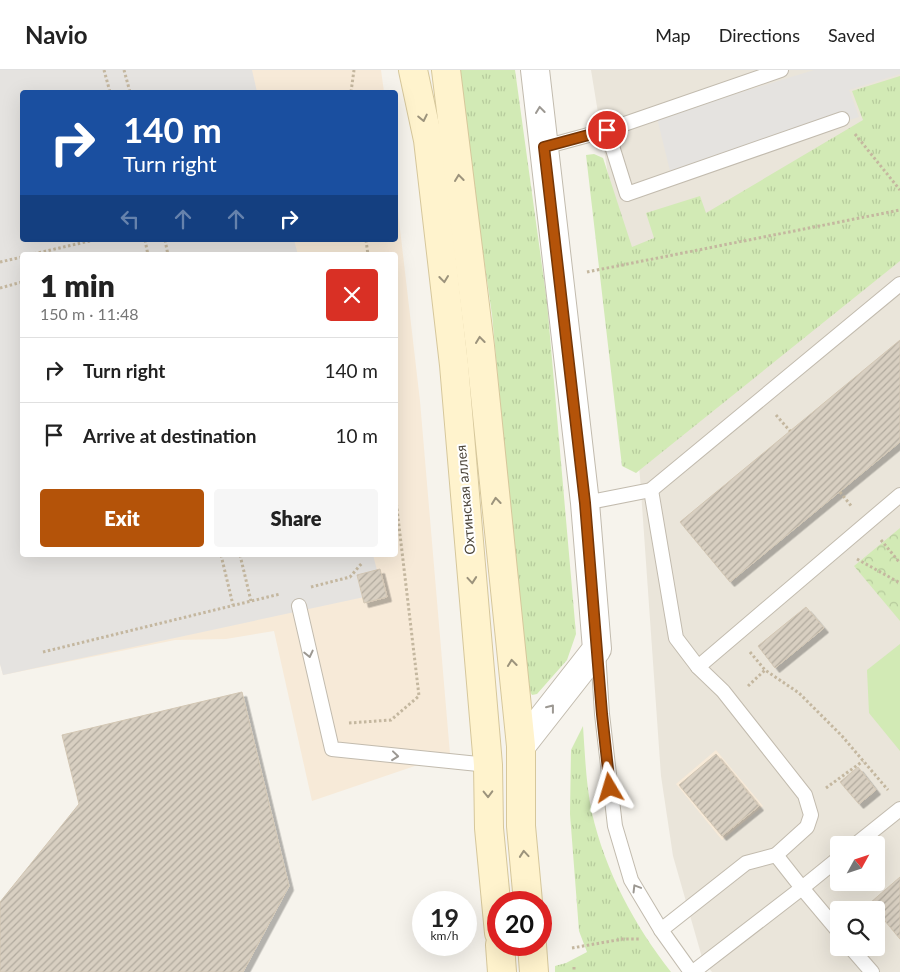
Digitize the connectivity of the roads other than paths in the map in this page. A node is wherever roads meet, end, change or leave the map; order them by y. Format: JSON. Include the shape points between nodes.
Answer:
{"nodes":[{"id":1,"x":413,"y":70,"type":"edge"},
{"id":2,"x":446,"y":70,"type":"edge"},
{"id":3,"x":535,"y":70,"type":"edge"},
{"id":4,"x":781,"y":70,"type":"edge"},
{"id":5,"x":842,"y":119,"type":"road end"},
{"id":6,"x":607,"y":130,"type":"junction"},
{"id":7,"x":544,"y":147,"type":"junction"},
{"id":8,"x":900,"y":284,"type":"edge"},
{"id":9,"x":651,"y":490,"type":"junction"},
{"id":10,"x":900,"y":495,"type":"edge"},
{"id":11,"x":585,"y":503,"type":"junction"},
{"id":12,"x":299,"y":606,"type":"dead end"},
{"id":13,"x":598,"y":649,"type":"junction"},
{"id":14,"x":698,"y":666,"type":"junction"},
{"id":15,"x":521,"y":746,"type":"junction"},
{"id":16,"x":488,"y":766,"type":"junction"},
{"id":17,"x":897,"y":803,"type":"edge"},
{"id":18,"x":864,"y":836,"type":"edge"},
{"id":19,"x":776,"y":855,"type":"junction"},
{"id":20,"x":830,"y":865,"type":"edge"},
{"id":21,"x":802,"y":888,"type":"junction"},
{"id":22,"x":495,"y":891,"type":"edge"},
{"id":23,"x":527,"y":891,"type":"edge"},
{"id":24,"x":830,"y":921,"type":"edge"},
{"id":25,"x":665,"y":935,"type":"junction"},
{"id":26,"x":533,"y":956,"type":"edge"},
{"id":27,"x":858,"y":956,"type":"edge"},
{"id":28,"x":534,"y":972,"type":"edge"},
{"id":29,"x":692,"y":972,"type":"edge"},
{"id":30,"x":872,"y":972,"type":"edge"}],
"edges":[{"from":1,"to":16,"type":"street","name":"Охтинская аллея","one_way":true,"via":[[428,140],[454,365]]},
{"from":15,"to":2,"type":"street","one_way":true,"via":[[480,346]]},
{"from":7,"to":3,"type":"street","one_way":true},
{"from":4,"to":6,"type":"lane"},
{"from":5,"to":6,"type":"lane","via":[[627,194]]},
{"from":6,"to":7,"type":"lane"},
{"from":7,"to":11,"type":"street"},
{"from":8,"to":9,"type":"lane"},
{"from":9,"to":11,"type":"lane"},
{"from":9,"to":14,"type":"lane","via":[[676,638]]},
{"from":10,"to":14,"type":"lane"},
{"from":11,"to":13,"type":"street"},
{"from":12,"to":16,"type":"lane","one_way":true,"via":[[332,750]]},
{"from":15,"to":13,"type":"street","one_way":true},
{"from":25,"to":13,"type":"lane","one_way":true,"via":[[631,880],[615,826]]},
{"from":14,"to":19,"type":"lane","via":[[722,691],[805,795],[811,815],[807,827]]},
{"from":23,"to":15,"type":"street","one_way":true,"via":[[521,826]]},
{"from":16,"to":22,"type":"street","name":"Охтинская аллея","one_way":true},
{"from":17,"to":18,"type":"lane"},
{"from":19,"to":21,"type":"lane"},
{"from":19,"to":25,"type":"lane","via":[[746,863]]},
{"from":20,"to":21,"type":"lane"},
{"from":21,"to":24,"type":"lane"},
{"from":21,"to":29,"type":"lane"},
{"from":25,"to":29,"type":"lane"},
{"from":26,"to":28,"type":"street"},
{"from":27,"to":30,"type":"lane"}]}
